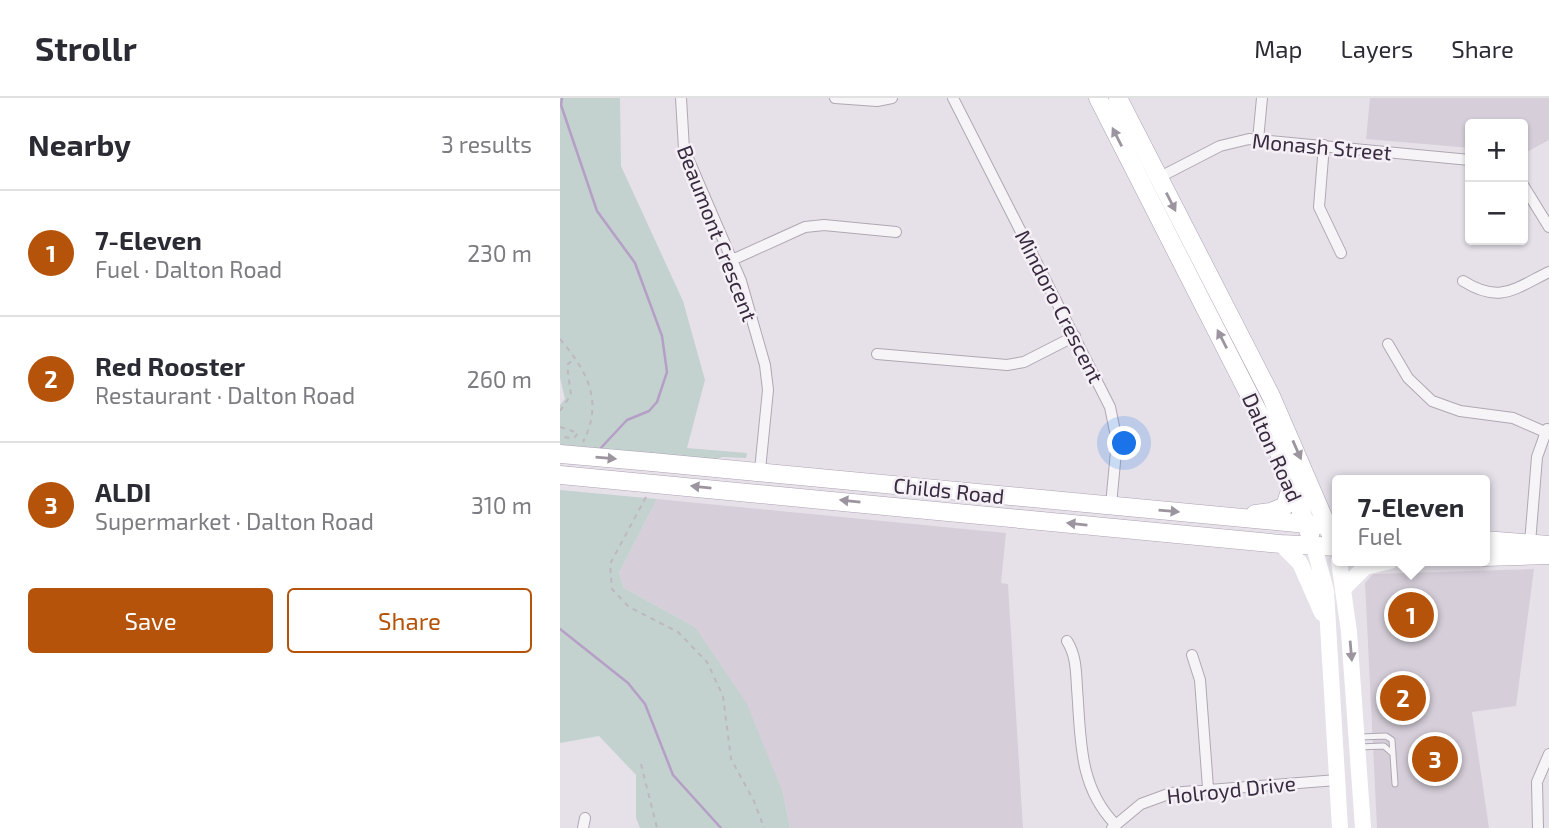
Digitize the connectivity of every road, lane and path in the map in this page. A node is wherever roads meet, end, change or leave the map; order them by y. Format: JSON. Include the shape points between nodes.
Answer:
{"nodes":[{"id":1,"x":681,"y":98,"type":"edge"},
{"id":2,"x":835,"y":98,"type":"edge"},
{"id":3,"x":892,"y":98,"type":"edge"},
{"id":4,"x":953,"y":98,"type":"edge"},
{"id":5,"x":1097,"y":98,"type":"edge"},
{"id":6,"x":1118,"y":98,"type":"edge"},
{"id":7,"x":1262,"y":98,"type":"edge"},
{"id":8,"x":1258,"y":140,"type":"junction"},
{"id":9,"x":1324,"y":145,"type":"junction"},
{"id":10,"x":1465,"y":159,"type":"edge"},
{"id":11,"x":1150,"y":182,"type":"junction"},
{"id":12,"x":1528,"y":193,"type":"edge"},
{"id":13,"x":1549,"y":227,"type":"edge"},
{"id":14,"x":896,"y":232,"type":"dead end"},
{"id":15,"x":1341,"y":253,"type":"dead end"},
{"id":16,"x":732,"y":260,"type":"junction"},
{"id":17,"x":1549,"y":272,"type":"edge"},
{"id":18,"x":1463,"y":281,"type":"dead end"},
{"id":19,"x":1075,"y":336,"type":"junction"},
{"id":20,"x":560,"y":339,"type":"edge"},
{"id":21,"x":1388,"y":344,"type":"dead end"},
{"id":22,"x":877,"y":354,"type":"dead end"},
{"id":23,"x":576,"y":357,"type":"junction"},
{"id":24,"x":560,"y":411,"type":"edge"},
{"id":25,"x":560,"y":427,"type":"edge"},
{"id":26,"x":1547,"y":429,"type":"edge"},
{"id":27,"x":560,"y":437,"type":"edge"},
{"id":28,"x":568,"y":452,"type":"edge"},
{"id":29,"x":760,"y":470,"type":"junction"},
{"id":30,"x":560,"y":475,"type":"edge"},
{"id":31,"x":1292,"y":485,"type":"junction"},
{"id":32,"x":646,"y":489,"type":"junction"},
{"id":33,"x":757,"y":492,"type":"junction"},
{"id":34,"x":1111,"y":505,"type":"junction"},
{"id":35,"x":1227,"y":516,"type":"junction"},
{"id":36,"x":1307,"y":525,"type":"junction"},
{"id":37,"x":1332,"y":525,"type":"edge"},
{"id":38,"x":1110,"y":527,"type":"junction"},
{"id":39,"x":1332,"y":527,"type":"edge"},
{"id":40,"x":1490,"y":540,"type":"edge"},
{"id":41,"x":1281,"y":544,"type":"junction"},
{"id":42,"x":1549,"y":545,"type":"edge"},
{"id":43,"x":1314,"y":546,"type":"junction"},
{"id":44,"x":1529,"y":549,"type":"junction"},
{"id":45,"x":1332,"y":550,"type":"edge"},
{"id":46,"x":1549,"y":555,"type":"edge"},
{"id":47,"x":1490,"y":556,"type":"edge"},
{"id":48,"x":1504,"y":557,"type":"junction"},
{"id":49,"x":1340,"y":566,"type":"edge"},
{"id":50,"x":1374,"y":566,"type":"edge"},
{"id":51,"x":1344,"y":588,"type":"junction"},
{"id":52,"x":1329,"y":632,"type":"junction"},
{"id":53,"x":1067,"y":640,"type":"dead end"},
{"id":54,"x":1192,"y":655,"type":"dead end"},
{"id":55,"x":1357,"y":742,"type":"junction"},
{"id":56,"x":1393,"y":754,"type":"junction"},
{"id":57,"x":1549,"y":754,"type":"edge"},
{"id":58,"x":641,"y":764,"type":"dead end"},
{"id":59,"x":1360,"y":779,"type":"junction"},
{"id":60,"x":1337,"y":780,"type":"junction"},
{"id":61,"x":1395,"y":784,"type":"dead end"},
{"id":62,"x":1208,"y":788,"type":"junction"},
{"id":63,"x":1114,"y":826,"type":"edge"},
{"id":64,"x":657,"y":828,"type":"edge"},
{"id":65,"x":764,"y":828,"type":"edge"},
{"id":66,"x":1340,"y":828,"type":"edge"},
{"id":67,"x":1363,"y":828,"type":"edge"},
{"id":68,"x":1538,"y":828,"type":"edge"}],
"edges":[{"from":1,"to":16,"type":"street","name":"Beaumont Crescent","via":[[684,149]]},
{"from":2,"to":3,"type":"street"},
{"from":4,"to":19,"type":"street","name":"Mindoro Crescent"},
{"from":11,"to":5,"type":"main road","name":"Dalton Road","one_way":true},
{"from":6,"to":11,"type":"main road","name":"Dalton Road"},
{"from":7,"to":8,"type":"street"},
{"from":8,"to":9,"type":"street","name":"Monash Street"},
{"from":8,"to":11,"type":"street","name":"Monash Street","via":[[1240,139],[1220,146]]},
{"from":9,"to":10,"type":"street","name":"Monash Street"},
{"from":9,"to":15,"type":"street","via":[[1319,207]]},
{"from":31,"to":11,"type":"main road","name":"Dalton Road","one_way":true},
{"from":11,"to":37,"type":"main road","name":"Dalton Road","one_way":true,"via":[[1271,396]]},
{"from":12,"to":13,"type":"street"},
{"from":14,"to":16,"type":"street","via":[[805,227]]},
{"from":16,"to":29,"type":"street","name":"Beaumont Crescent","via":[[767,379]]},
{"from":17,"to":18,"type":"street","via":[[1502,294],[1482,292]]},
{"from":19,"to":22,"type":"street","via":[[1024,362],[1007,365]]},
{"from":19,"to":34,"type":"street","name":"Mindoro Crescent","via":[[1114,421],[1117,441]]},
{"from":20,"to":23,"type":"path"},
{"from":21,"to":26,"type":"street","via":[[1408,378],[1432,401]]},
{"from":23,"to":24,"type":"path","via":[[567,365],[571,395]]},
{"from":23,"to":28,"type":"path","via":[[590,389],[594,416]]},
{"from":25,"to":27,"type":"path","via":[[578,433],[574,438]]},
{"from":26,"to":44,"type":"street","via":[[1538,457]]},
{"from":28,"to":29,"type":"main road","name":"Childs Road","one_way":true,"bridge":true},
{"from":29,"to":33,"type":"main road","name":"Beaumont Crescent"},
{"from":29,"to":34,"type":"main road","name":"Childs Road"},
{"from":30,"to":32,"type":"main road"},
{"from":31,"to":35,"type":"main road","via":[[1281,509]]},
{"from":31,"to":36,"type":"main road","name":"Dalton Road"},
{"from":33,"to":32,"type":"main road","name":"Childs Road","one_way":true},
{"from":32,"to":65,"type":"path","via":[[610,564],[612,589],[629,607],[689,641],[713,673],[726,707],[731,759]]},
{"from":38,"to":33,"type":"main road","name":"Childs Road","one_way":true},
{"from":34,"to":35,"type":"main road","name":"Childs Road","one_way":true},
{"from":34,"to":38,"type":"main road","name":"Mindoro Crescent"},
{"from":35,"to":36,"type":"main road","name":"Childs Road"},
{"from":36,"to":39,"type":"main road","name":"Childs Road"},
{"from":36,"to":43,"type":"main road","name":"Dalton Road"},
{"from":38,"to":41,"type":"main road","name":"Childs Road"},
{"from":40,"to":44,"type":"main road"},
{"from":40,"to":48,"type":"main road","via":[[1503,548]]},
{"from":41,"to":43,"type":"main road","name":"Childs Road"},
{"from":41,"to":52,"type":"main road","via":[[1300,562]]},
{"from":42,"to":44,"type":"main road"},
{"from":43,"to":45,"type":"main road","name":"Childs Road"},
{"from":43,"to":52,"type":"main road","name":"Dalton Road","via":[[1326,592]]},
{"from":44,"to":46,"type":"main road"},
{"from":44,"to":48,"type":"main road"},
{"from":47,"to":48,"type":"main road"},
{"from":49,"to":51,"type":"main road","name":"Dalton Road"},
{"from":50,"to":51,"type":"main road","via":[[1359,571]]},
{"from":51,"to":55,"type":"main road","name":"Dalton Road","one_way":true},
{"from":52,"to":60,"type":"main road","name":"Dalton Road"},
{"from":53,"to":63,"type":"street","via":[[1076,666],[1087,783]]},
{"from":54,"to":62,"type":"street","via":[[1200,680]]},
{"from":55,"to":56,"type":"lane","via":[[1384,746]]},
{"from":55,"to":56,"type":"lane","via":[[1389,738]]},
{"from":55,"to":59,"type":"main road","name":"Dalton Road"},
{"from":56,"to":61,"type":"lane"},
{"from":57,"to":68,"type":"street","via":[[1537,782]]},
{"from":58,"to":64,"type":"path"},
{"from":59,"to":60,"type":"main road","name":"Holroyd Drive"},
{"from":59,"to":67,"type":"main road","name":"Dalton Road"},
{"from":60,"to":62,"type":"street","name":"Holroyd Drive"},
{"from":60,"to":66,"type":"main road","name":"Dalton Road"},
{"from":62,"to":63,"type":"street","name":"Holroyd Drive","via":[[1155,798]]}]}
